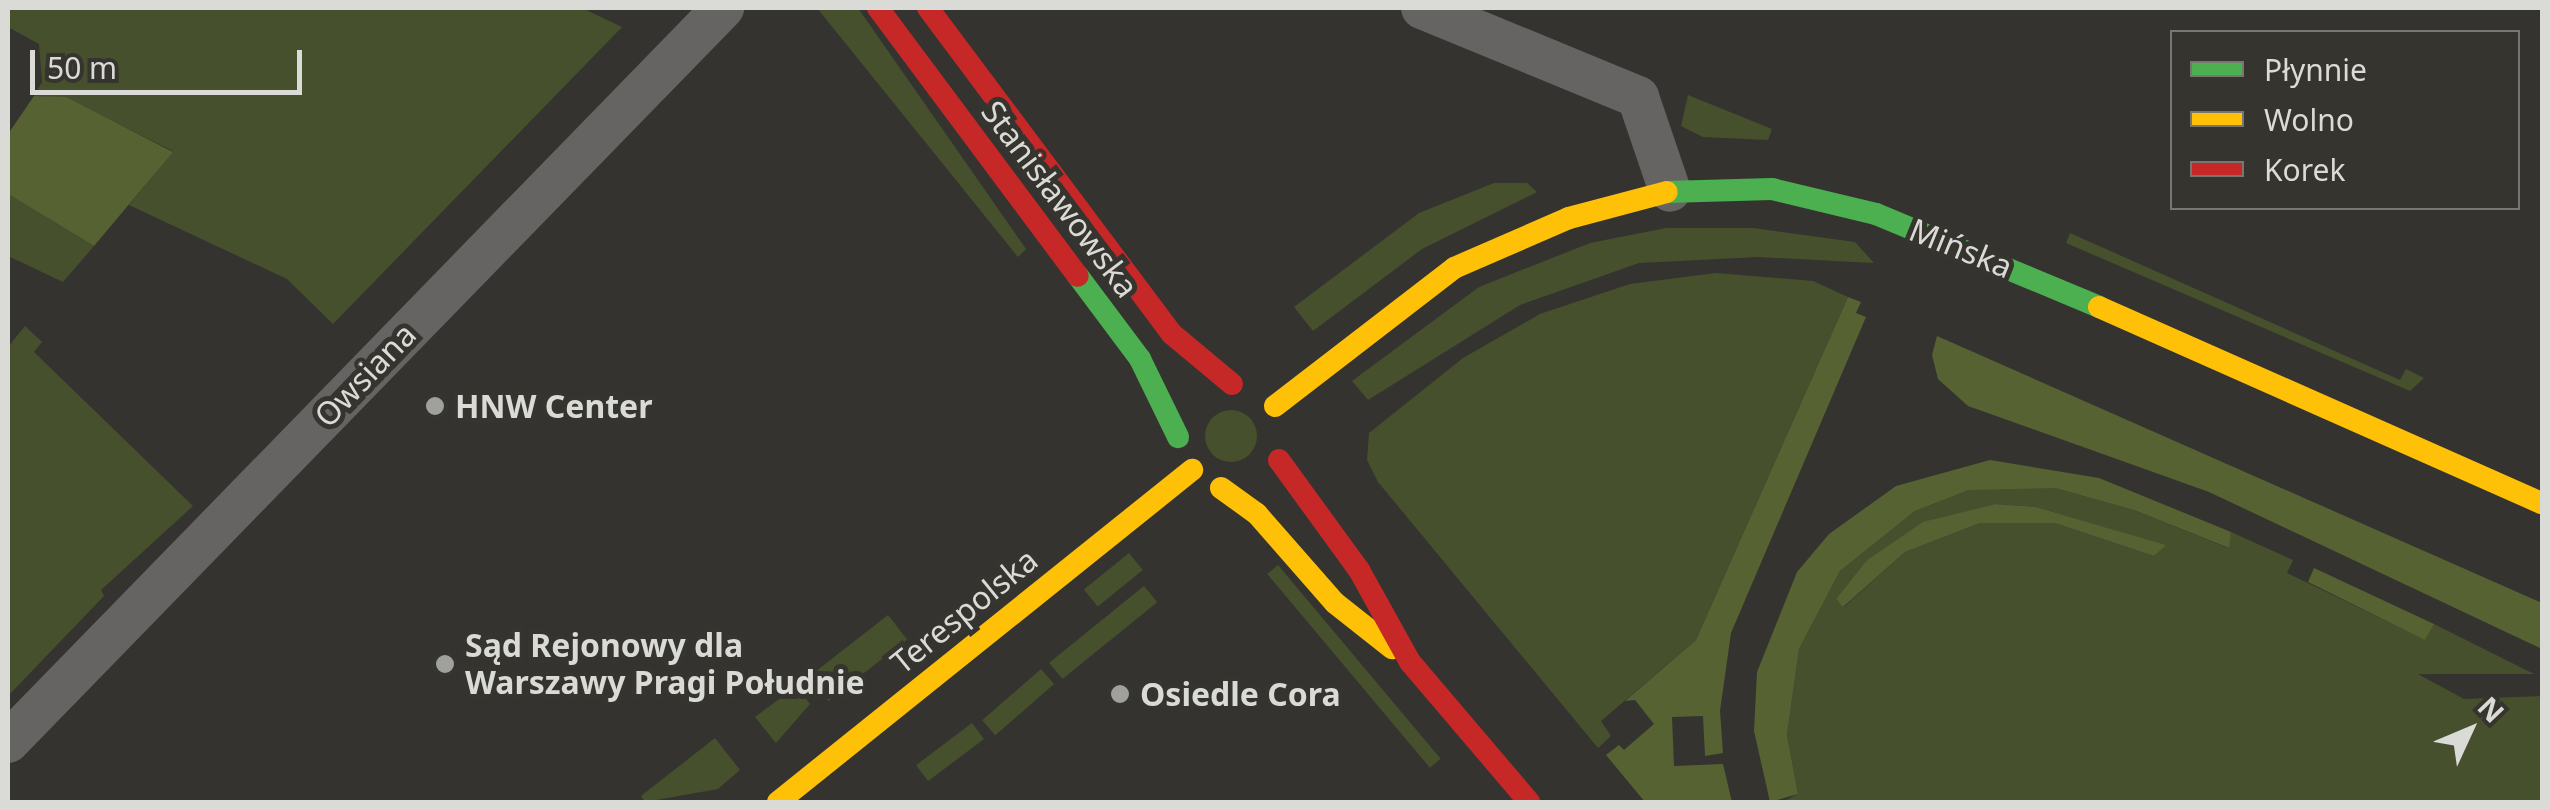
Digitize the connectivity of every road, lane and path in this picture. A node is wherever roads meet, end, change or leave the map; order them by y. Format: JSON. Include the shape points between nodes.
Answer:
{"nodes":[{"id":1,"x":723,"y":8,"type":"edge"},
{"id":2,"x":878,"y":8,"type":"edge"},
{"id":3,"x":928,"y":8,"type":"edge"},
{"id":4,"x":1422,"y":8,"type":"edge"},
{"id":5,"x":1670,"y":191,"type":"junction"},
{"id":6,"x":1232,"y":384,"type":"junction"},
{"id":7,"x":1275,"y":406,"type":"junction"},
{"id":8,"x":1178,"y":437,"type":"junction"},
{"id":9,"x":1192,"y":470,"type":"junction"},
{"id":10,"x":1265,"y":474,"type":"junction"},
{"id":11,"x":1221,"y":488,"type":"junction"},
{"id":12,"x":2542,"y":503,"type":"edge"},
{"id":13,"x":1410,"y":662,"type":"junction"},
{"id":14,"x":8,"y":742,"type":"edge"},
{"id":15,"x":778,"y":802,"type":"edge"},
{"id":16,"x":1529,"y":802,"type":"edge"}],
"edges":[{"from":1,"to":14,"type":"street","name":"Owsiana"},
{"from":2,"to":8,"type":"street","name":"Stanisławowska","via":[[1140,359]]},
{"from":3,"to":6,"type":"street","name":"Stanisławowska","via":[[1172,334]]},
{"from":4,"to":5,"type":"street","via":[[1638,97]]},
{"from":5,"to":7,"type":"street","via":[[1569,218],[1454,268]]},
{"from":5,"to":12,"type":"street","name":"Mińska","via":[[1772,188],[1876,214]]},
{"from":6,"to":7,"type":"street","via":[[1260,392]]},
{"from":6,"to":8,"type":"street","via":[[1194,399]]},
{"from":7,"to":10,"type":"street","via":[[1284,433]]},
{"from":8,"to":9,"type":"street"},
{"from":9,"to":11,"type":"street"},
{"from":9,"to":15,"type":"street","name":"Terespolska"},
{"from":10,"to":11,"type":"street"},
{"from":10,"to":13,"type":"street","via":[[1359,570]]},
{"from":11,"to":13,"type":"street","via":[[1257,514],[1304,570]]},
{"from":13,"to":16,"type":"street"}]}
